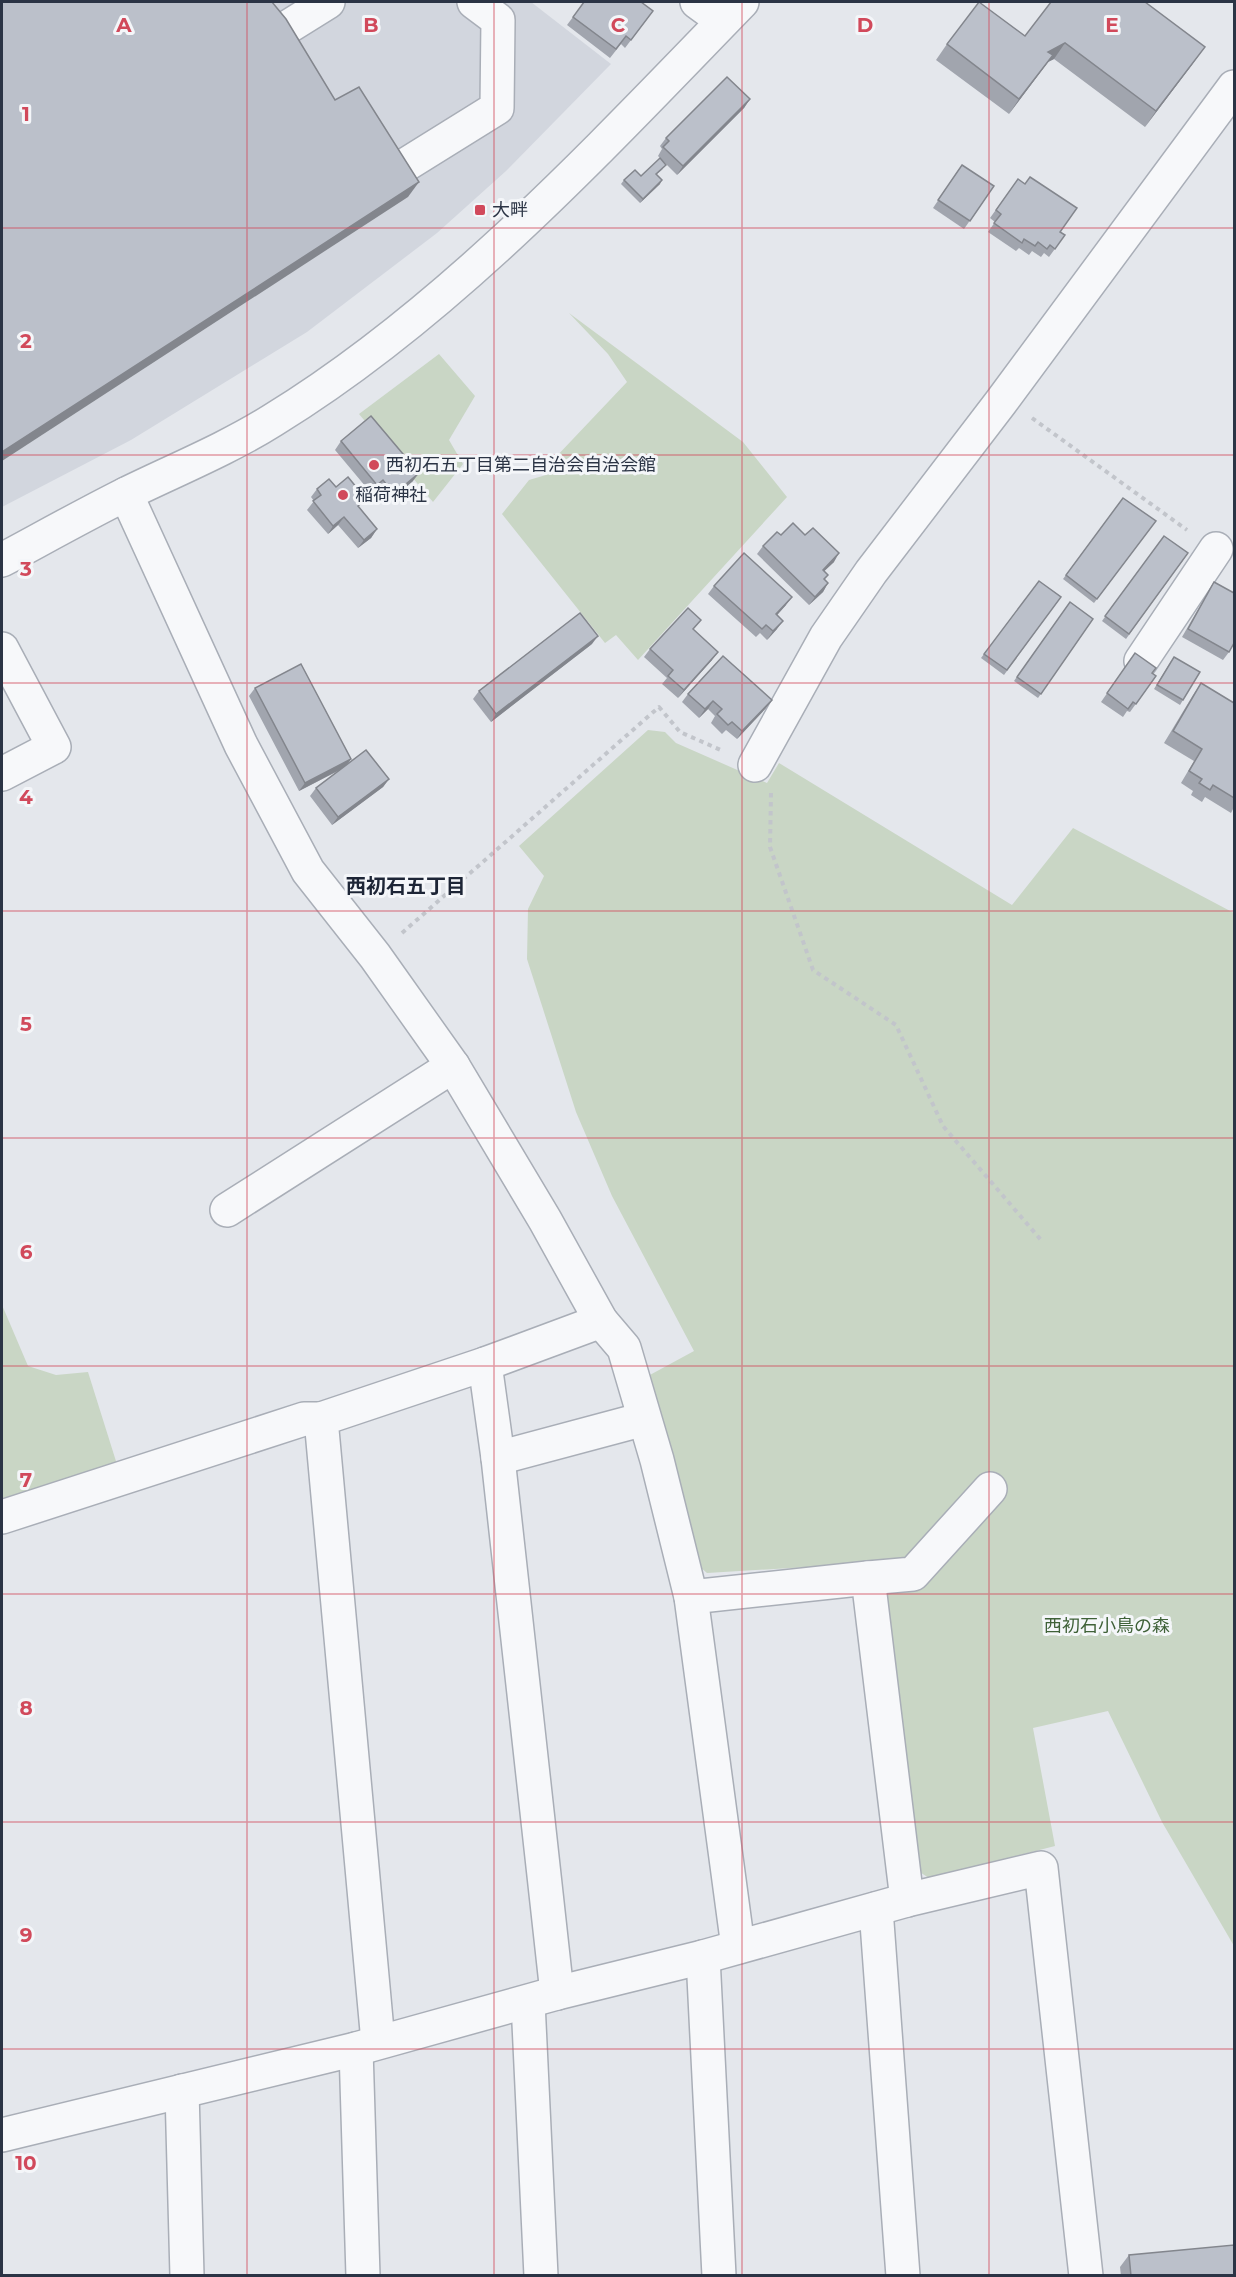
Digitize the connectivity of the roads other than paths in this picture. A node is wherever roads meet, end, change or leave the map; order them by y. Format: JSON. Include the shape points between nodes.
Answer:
{"nodes":[{"id":1,"x":328,"y":2,"type":"edge"},
{"id":2,"x":474,"y":2,"type":"edge"},
{"id":3,"x":697,"y":2,"type":"edge"},
{"id":4,"x":733,"y":11,"type":"edge"},
{"id":5,"x":275,"y":35,"type":"edge"},
{"id":6,"x":1234,"y":87,"type":"edge"},
{"id":7,"x":347,"y":197,"type":"edge"},
{"id":8,"x":126,"y":494,"type":"junction"},
{"id":9,"x":1216,"y":549,"type":"road end"},
{"id":10,"x":2,"y":560,"type":"edge"},
{"id":11,"x":2,"y":649,"type":"edge"},
{"id":12,"x":1141,"y":661,"type":"edge"},
{"id":13,"x":755,"y":765,"type":"road end"},
{"id":14,"x":2,"y":774,"type":"edge"},
{"id":15,"x":453,"y":1066,"type":"junction"},
{"id":16,"x":227,"y":1210,"type":"dead end"},
{"id":17,"x":601,"y":1322,"type":"junction"},
{"id":18,"x":485,"y":1364,"type":"junction"},
{"id":19,"x":321,"y":1419,"type":"junction"},
{"id":20,"x":644,"y":1419,"type":"junction"},
{"id":21,"x":498,"y":1458,"type":"junction"},
{"id":22,"x":990,"y":1489,"type":"dead end"},
{"id":23,"x":2,"y":1517,"type":"edge"},
{"id":24,"x":868,"y":1578,"type":"junction"},
{"id":25,"x":691,"y":1597,"type":"junction"},
{"id":26,"x":892,"y":1905,"type":"junction"},
{"id":27,"x":738,"y":1947,"type":"junction"},
{"id":28,"x":703,"y":1957,"type":"junction"},
{"id":29,"x":542,"y":1997,"type":"junction"},
{"id":30,"x":367,"y":2046,"type":"junction"},
{"id":31,"x":182,"y":2091,"type":"junction"},
{"id":32,"x":2,"y":2135,"type":"edge"},
{"id":33,"x":187,"y":2276,"type":"edge"},
{"id":34,"x":363,"y":2276,"type":"edge"},
{"id":35,"x":541,"y":2276,"type":"edge"},
{"id":36,"x":719,"y":2276,"type":"edge"},
{"id":37,"x":903,"y":2276,"type":"edge"},
{"id":38,"x":1086,"y":2276,"type":"edge"}],
"edges":[{"from":1,"to":5,"type":"street"},
{"from":2,"to":7,"type":"street","via":[[498,20],[497,108],[376,184]]},
{"from":3,"to":4,"type":"street"},
{"from":4,"to":8,"type":"street","via":[[550,197],[384,344],[273,421]]},
{"from":6,"to":13,"type":"street","via":[[871,572],[826,638]]},
{"from":8,"to":10,"type":"street"},
{"from":8,"to":15,"type":"street","via":[[241,745],[308,871],[375,956]]},
{"from":9,"to":12,"type":"street"},
{"from":11,"to":14,"type":"street","via":[[54,747]]},
{"from":15,"to":16,"type":"street"},
{"from":15,"to":17,"type":"street"},
{"from":17,"to":18,"type":"street"},
{"from":17,"to":20,"type":"street","via":[[624,1348]]},
{"from":18,"to":19,"type":"street"},
{"from":18,"to":21,"type":"street"},
{"from":19,"to":23,"type":"street","via":[[304,1419]]},
{"from":19,"to":30,"type":"street"},
{"from":20,"to":21,"type":"street"},
{"from":20,"to":25,"type":"street"},
{"from":21,"to":29,"type":"street"},
{"from":22,"to":24,"type":"street","via":[[913,1574]]},
{"from":24,"to":25,"type":"street"},
{"from":24,"to":26,"type":"street"},
{"from":25,"to":27,"type":"street"},
{"from":26,"to":27,"type":"street"},
{"from":26,"to":37,"type":"street"},
{"from":26,"to":38,"type":"street","via":[[1041,1868]]},
{"from":27,"to":28,"type":"street"},
{"from":28,"to":29,"type":"street"},
{"from":28,"to":36,"type":"street"},
{"from":29,"to":30,"type":"street"},
{"from":29,"to":35,"type":"street"},
{"from":30,"to":31,"type":"street"},
{"from":30,"to":34,"type":"street"},
{"from":31,"to":32,"type":"street"},
{"from":31,"to":33,"type":"street"}]}
